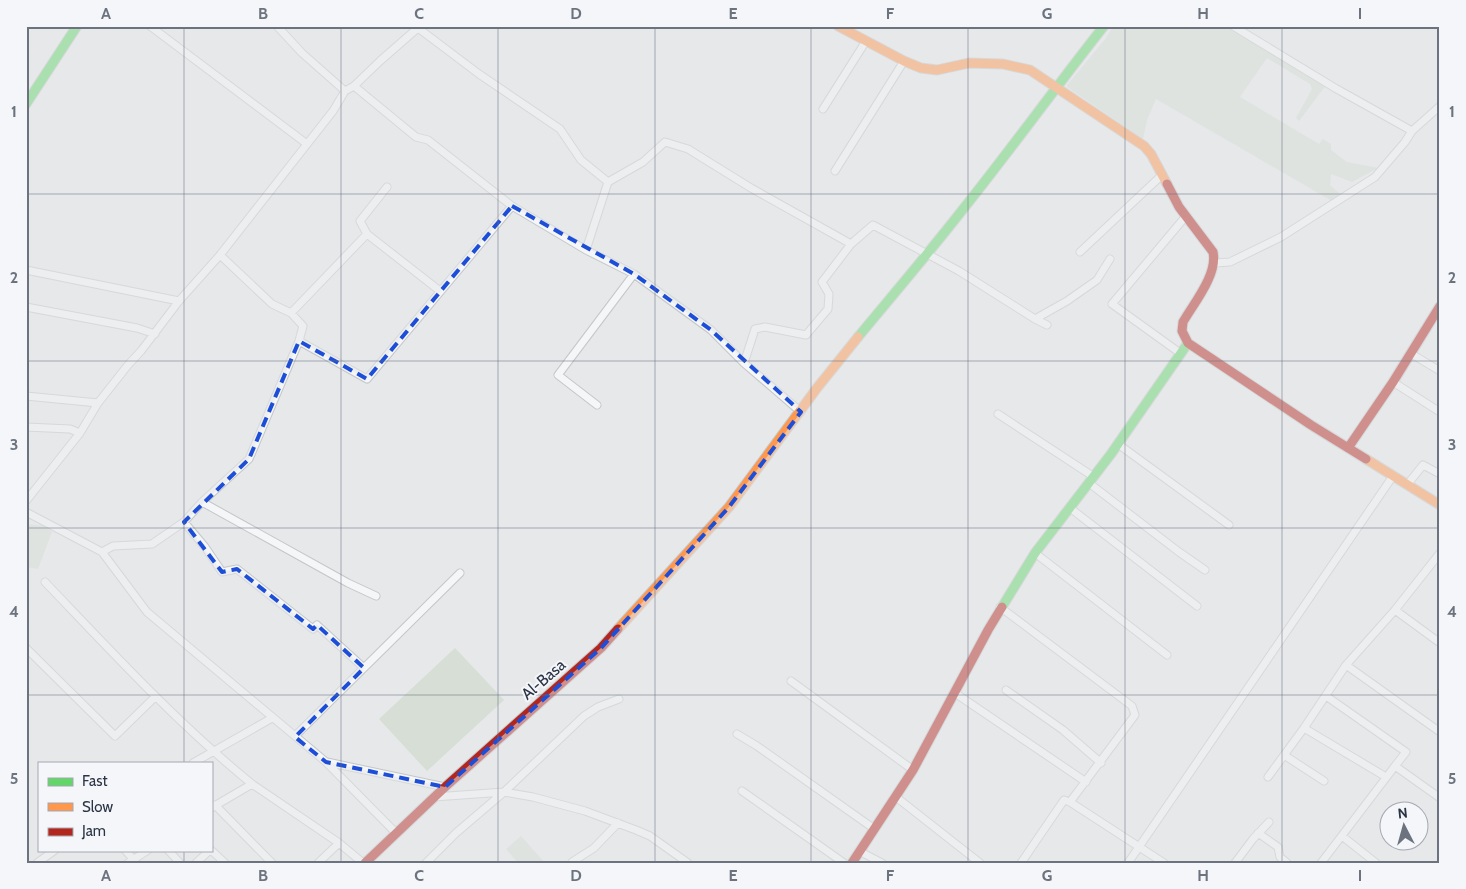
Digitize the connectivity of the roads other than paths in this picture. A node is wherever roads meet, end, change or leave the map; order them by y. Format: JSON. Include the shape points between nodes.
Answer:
{"nodes":[{"id":1,"x":77,"y":26,"type":"edge"},
{"id":2,"x":150,"y":26,"type":"edge"},
{"id":3,"x":277,"y":26,"type":"edge"},
{"id":4,"x":838,"y":26,"type":"edge"},
{"id":5,"x":1104,"y":26,"type":"edge"},
{"id":6,"x":1233,"y":26,"type":"edge"},
{"id":7,"x":419,"y":27,"type":"edge"},
{"id":8,"x":866,"y":41,"type":"junction"},
{"id":9,"x":904,"y":61,"type":"junction"},
{"id":10,"x":354,"y":86,"type":"junction"},
{"id":11,"x":1056,"y":86,"type":"junction"},
{"id":12,"x":345,"y":91,"type":"junction"},
{"id":13,"x":26,"y":104,"type":"edge"},
{"id":14,"x":1440,"y":106,"type":"edge"},
{"id":15,"x":823,"y":109,"type":"dead end"},
{"id":16,"x":1412,"y":131,"type":"junction"},
{"id":17,"x":307,"y":144,"type":"junction"},
{"id":18,"x":835,"y":171,"type":"dead end"},
{"id":19,"x":1162,"y":175,"type":"junction"},
{"id":20,"x":608,"y":182,"type":"junction"},
{"id":21,"x":387,"y":187,"type":"dead end"},
{"id":22,"x":512,"y":206,"type":"junction"},
{"id":23,"x":1186,"y":216,"type":"junction"},
{"id":24,"x":367,"y":234,"type":"junction"},
{"id":25,"x":851,"y":244,"type":"junction"},
{"id":26,"x":586,"y":250,"type":"junction"},
{"id":27,"x":1080,"y":252,"type":"dead end"},
{"id":28,"x":926,"y":254,"type":"junction"},
{"id":29,"x":220,"y":255,"type":"junction"},
{"id":30,"x":1110,"y":260,"type":"dead end"},
{"id":31,"x":1215,"y":263,"type":"junction"},
{"id":32,"x":26,"y":270,"type":"edge"},
{"id":33,"x":634,"y":274,"type":"junction"},
{"id":34,"x":440,"y":291,"type":"junction"},
{"id":35,"x":179,"y":301,"type":"junction"},
{"id":36,"x":26,"y":307,"type":"edge"},
{"id":37,"x":1439,"y":310,"type":"edge"},
{"id":38,"x":291,"y":313,"type":"junction"},
{"id":39,"x":1035,"y":319,"type":"junction"},
{"id":40,"x":1047,"y":325,"type":"dead end"},
{"id":41,"x":155,"y":334,"type":"junction"},
{"id":42,"x":299,"y":341,"type":"junction"},
{"id":43,"x":1188,"y":343,"type":"junction"},
{"id":44,"x":1180,"y":353,"type":"junction"},
{"id":45,"x":1410,"y":353,"type":"junction"},
{"id":46,"x":744,"y":363,"type":"junction"},
{"id":47,"x":1440,"y":371,"type":"edge"},
{"id":48,"x":1392,"y":382,"type":"junction"},
{"id":49,"x":26,"y":396,"type":"edge"},
{"id":50,"x":98,"y":403,"type":"junction"},
{"id":51,"x":597,"y":405,"type":"dead end"},
{"id":52,"x":801,"y":412,"type":"junction"},
{"id":53,"x":1440,"y":412,"type":"edge"},
{"id":54,"x":998,"y":414,"type":"dead end"},
{"id":55,"x":26,"y":427,"type":"edge"},
{"id":56,"x":80,"y":433,"type":"junction"},
{"id":57,"x":1118,"y":444,"type":"junction"},
{"id":58,"x":1348,"y":448,"type":"junction"},
{"id":59,"x":1440,"y":474,"type":"edge"},
{"id":60,"x":1393,"y":476,"type":"junction"},
{"id":61,"x":1091,"y":480,"type":"junction"},
{"id":62,"x":1407,"y":485,"type":"junction"},
{"id":63,"x":26,"y":501,"type":"edge"},
{"id":64,"x":202,"y":502,"type":"junction"},
{"id":65,"x":1440,"y":505,"type":"edge"},
{"id":66,"x":1070,"y":508,"type":"junction"},
{"id":67,"x":26,"y":512,"type":"edge"},
{"id":68,"x":184,"y":522,"type":"junction"},
{"id":69,"x":1229,"y":525,"type":"dead end"},
{"id":70,"x":102,"y":552,"type":"junction"},
{"id":71,"x":1035,"y":553,"type":"junction"},
{"id":72,"x":1440,"y":553,"type":"edge"},
{"id":73,"x":1205,"y":570,"type":"dead end"},
{"id":74,"x":460,"y":573,"type":"dead end"},
{"id":75,"x":45,"y":582,"type":"dead end"},
{"id":76,"x":376,"y":596,"type":"dead end"},
{"id":77,"x":1197,"y":606,"type":"dead end"},
{"id":78,"x":1000,"y":607,"type":"junction"},
{"id":79,"x":1395,"y":610,"type":"junction"},
{"id":80,"x":1440,"y":643,"type":"edge"},
{"id":81,"x":26,"y":648,"type":"edge"},
{"id":82,"x":1167,"y":655,"type":"dead end"},
{"id":83,"x":1346,"y":666,"type":"junction"},
{"id":84,"x":364,"y":668,"type":"junction"},
{"id":85,"x":791,"y":681,"type":"dead end"},
{"id":86,"x":1006,"y":690,"type":"dead end"},
{"id":87,"x":955,"y":693,"type":"junction"},
{"id":88,"x":1326,"y":696,"type":"junction"},
{"id":89,"x":155,"y":697,"type":"junction"},
{"id":90,"x":619,"y":699,"type":"dead end"},
{"id":91,"x":272,"y":718,"type":"junction"},
{"id":92,"x":1304,"y":728,"type":"junction"},
{"id":93,"x":1440,"y":732,"type":"edge"},
{"id":94,"x":737,"y":734,"type":"dead end"},
{"id":95,"x":295,"y":736,"type":"junction"},
{"id":96,"x":212,"y":751,"type":"junction"},
{"id":97,"x":1284,"y":755,"type":"junction"},
{"id":98,"x":195,"y":762,"type":"edge"},
{"id":99,"x":326,"y":762,"type":"junction"},
{"id":100,"x":1101,"y":763,"type":"junction"},
{"id":101,"x":1394,"y":766,"type":"junction"},
{"id":102,"x":913,"y":770,"type":"junction"},
{"id":103,"x":1268,"y":777,"type":"dead end"},
{"id":104,"x":1386,"y":777,"type":"junction"},
{"id":105,"x":1324,"y":781,"type":"dead end"},
{"id":106,"x":1086,"y":782,"type":"junction"},
{"id":107,"x":252,"y":784,"type":"junction"},
{"id":108,"x":445,"y":787,"type":"junction"},
{"id":109,"x":742,"y":791,"type":"dead end"},
{"id":110,"x":504,"y":792,"type":"junction"},
{"id":111,"x":434,"y":797,"type":"junction"},
{"id":112,"x":896,"y":797,"type":"junction"},
{"id":113,"x":1440,"y":798,"type":"edge"},
{"id":114,"x":1070,"y":802,"type":"junction"},
{"id":115,"x":213,"y":807,"type":"edge"},
{"id":116,"x":1269,"y":822,"type":"dead end"},
{"id":117,"x":618,"y":823,"type":"junction"},
{"id":118,"x":873,"y":828,"type":"junction"},
{"id":119,"x":396,"y":833,"type":"junction"},
{"id":120,"x":1258,"y":833,"type":"junction"},
{"id":121,"x":1342,"y":836,"type":"junction"},
{"id":122,"x":340,"y":843,"type":"junction"},
{"id":123,"x":1140,"y":846,"type":"junction"},
{"id":124,"x":212,"y":851,"type":"edge"},
{"id":125,"x":859,"y":851,"type":"junction"},
{"id":126,"x":52,"y":852,"type":"edge"},
{"id":127,"x":145,"y":852,"type":"edge"},
{"id":128,"x":170,"y":852,"type":"edge"},
{"id":129,"x":209,"y":852,"type":"edge"},
{"id":130,"x":132,"y":862,"type":"edge"},
{"id":131,"x":572,"y":862,"type":"edge"},
{"id":132,"x":38,"y":863,"type":"edge"},
{"id":133,"x":180,"y":863,"type":"edge"},
{"id":134,"x":196,"y":863,"type":"edge"},
{"id":135,"x":224,"y":863,"type":"edge"},
{"id":136,"x":272,"y":863,"type":"edge"},
{"id":137,"x":318,"y":863,"type":"edge"},
{"id":138,"x":364,"y":863,"type":"edge"},
{"id":139,"x":426,"y":863,"type":"edge"},
{"id":140,"x":688,"y":863,"type":"edge"},
{"id":141,"x":844,"y":863,"type":"edge"},
{"id":142,"x":852,"y":863,"type":"edge"},
{"id":143,"x":882,"y":863,"type":"edge"},
{"id":144,"x":980,"y":863,"type":"edge"},
{"id":145,"x":1021,"y":863,"type":"edge"},
{"id":146,"x":1128,"y":863,"type":"edge"},
{"id":147,"x":1164,"y":863,"type":"edge"},
{"id":148,"x":1234,"y":863,"type":"edge"},
{"id":149,"x":1287,"y":863,"type":"edge"},
{"id":150,"x":1321,"y":863,"type":"edge"},
{"id":151,"x":1376,"y":863,"type":"edge"}],
"edges":[{"from":1,"to":13,"type":"street"},
{"from":2,"to":17,"type":"street"},
{"from":3,"to":12,"type":"street"},
{"from":4,"to":8,"type":"street"},
{"from":5,"to":11,"type":"street","name":"Al-Basa"},
{"from":6,"to":16,"type":"street"},
{"from":7,"to":10,"type":"street"},
{"from":7,"to":20,"type":"street","via":[[479,74],[560,130],[581,160]]},
{"from":8,"to":9,"type":"street"},
{"from":8,"to":15,"type":"street"},
{"from":9,"to":11,"type":"street","via":[[936,70],[969,64],[1003,64],[1030,70]]},
{"from":9,"to":18,"type":"street"},
{"from":10,"to":12,"type":"street"},
{"from":10,"to":22,"type":"street","via":[[416,137],[428,140]]},
{"from":11,"to":19,"type":"street","via":[[1144,146]]},
{"from":11,"to":28,"type":"street","name":"Al-Basa"},
{"from":12,"to":17,"type":"street","via":[[334,111]]},
{"from":14,"to":16,"type":"street"},
{"from":16,"to":31,"type":"street","via":[[1375,177],[1280,237],[1230,262]]},
{"from":17,"to":29,"type":"street"},
{"from":19,"to":23,"type":"street"},
{"from":19,"to":27,"type":"street"},
{"from":20,"to":25,"type":"street","via":[[643,162],[665,142],[688,149]]},
{"from":20,"to":26,"type":"street"},
{"from":21,"to":24,"type":"street","via":[[360,221]]},
{"from":22,"to":26,"type":"street"},
{"from":22,"to":34,"type":"street"},
{"from":23,"to":31,"type":"street","via":[[1213,252]]},
{"from":23,"to":44,"type":"street","via":[[1112,304]]},
{"from":24,"to":34,"type":"street"},
{"from":24,"to":38,"type":"street"},
{"from":25,"to":28,"type":"street","via":[[873,225]]},
{"from":25,"to":46,"type":"street","via":[[822,282],[829,294],[828,309],[806,335],[765,327],[755,329]]},
{"from":26,"to":33,"type":"street"},
{"from":28,"to":39,"type":"street"},
{"from":28,"to":52,"type":"street","name":"Al-Basa"},
{"from":29,"to":35,"type":"street"},
{"from":29,"to":38,"type":"street","via":[[272,304]]},
{"from":30,"to":39,"type":"street","via":[[1097,280]]},
{"from":31,"to":43,"type":"street","via":[[1183,322],[1182,332]]},
{"from":32,"to":35,"type":"street"},
{"from":33,"to":46,"type":"street","via":[[711,330]]},
{"from":33,"to":51,"type":"street","via":[[558,375]]},
{"from":34,"to":42,"type":"street","via":[[367,379]]},
{"from":35,"to":41,"type":"street"},
{"from":36,"to":41,"type":"street"},
{"from":37,"to":45,"type":"street"},
{"from":38,"to":42,"type":"street","via":[[303,326]]},
{"from":39,"to":40,"type":"street"},
{"from":41,"to":50,"type":"street"},
{"from":42,"to":64,"type":"street","via":[[249,459]]},
{"from":43,"to":44,"type":"street"},
{"from":43,"to":58,"type":"street"},
{"from":44,"to":57,"type":"street"},
{"from":45,"to":47,"type":"street"},
{"from":45,"to":48,"type":"street"},
{"from":46,"to":52,"type":"street"},
{"from":48,"to":53,"type":"street"},
{"from":48,"to":58,"type":"street"},
{"from":49,"to":50,"type":"street"},
{"from":50,"to":56,"type":"street"},
{"from":52,"to":108,"type":"street","name":"Al-Basa","via":[[729,507],[601,648]]},
{"from":54,"to":61,"type":"street"},
{"from":55,"to":56,"type":"street","via":[[70,428]]},
{"from":56,"to":63,"type":"street"},
{"from":57,"to":61,"type":"street"},
{"from":57,"to":69,"type":"street"},
{"from":58,"to":60,"type":"street"},
{"from":59,"to":62,"type":"street","via":[[1422,465]]},
{"from":60,"to":62,"type":"street"},
{"from":60,"to":123,"type":"street"},
{"from":61,"to":66,"type":"street"},
{"from":61,"to":73,"type":"street"},
{"from":62,"to":65,"type":"street"},
{"from":64,"to":68,"type":"street"},
{"from":64,"to":76,"type":"street"},
{"from":66,"to":71,"type":"street"},
{"from":66,"to":77,"type":"street"},
{"from":67,"to":70,"type":"street"},
{"from":68,"to":70,"type":"street","via":[[152,544],[112,546]]},
{"from":68,"to":84,"type":"street","via":[[222,572],[237,569],[313,629],[317,625]]},
{"from":70,"to":91,"type":"street","via":[[147,612]]},
{"from":71,"to":78,"type":"street"},
{"from":71,"to":82,"type":"street"},
{"from":72,"to":79,"type":"street"},
{"from":74,"to":84,"type":"street"},
{"from":75,"to":89,"type":"street"},
{"from":78,"to":87,"type":"street"},
{"from":78,"to":100,"type":"street","via":[[1132,706],[1135,715]]},
{"from":79,"to":80,"type":"street"},
{"from":79,"to":83,"type":"street"},
{"from":81,"to":89,"type":"street","via":[[114,736]]},
{"from":83,"to":88,"type":"street"},
{"from":83,"to":93,"type":"street"},
{"from":84,"to":95,"type":"street"},
{"from":85,"to":102,"type":"street"},
{"from":86,"to":100,"type":"street","via":[[1063,730]]},
{"from":87,"to":102,"type":"street"},
{"from":87,"to":106,"type":"street"},
{"from":88,"to":92,"type":"street"},
{"from":88,"to":101,"type":"street","via":[[1406,752]]},
{"from":89,"to":96,"type":"street"},
{"from":90,"to":110,"type":"street","via":[[584,716]]},
{"from":91,"to":95,"type":"street"},
{"from":91,"to":96,"type":"street"},
{"from":92,"to":97,"type":"street"},
{"from":92,"to":104,"type":"street"},
{"from":94,"to":118,"type":"street"},
{"from":95,"to":99,"type":"street"},
{"from":96,"to":98,"type":"street"},
{"from":96,"to":107,"type":"street"},
{"from":97,"to":103,"type":"street"},
{"from":97,"to":105,"type":"street"},
{"from":99,"to":108,"type":"street"},
{"from":99,"to":119,"type":"street"},
{"from":100,"to":106,"type":"street"},
{"from":101,"to":104,"type":"street"},
{"from":101,"to":113,"type":"street"},
{"from":102,"to":112,"type":"street"},
{"from":104,"to":121,"type":"street"},
{"from":106,"to":114,"type":"street"},
{"from":107,"to":115,"type":"street"},
{"from":107,"to":122,"type":"street"},
{"from":108,"to":111,"type":"street","name":"Al-Basa"},
{"from":109,"to":141,"type":"street"},
{"from":110,"to":111,"type":"street"},
{"from":110,"to":117,"type":"street","via":[[534,797]]},
{"from":110,"to":139,"type":"street","via":[[456,832]]},
{"from":111,"to":119,"type":"street","name":"Al-Basa"},
{"from":112,"to":118,"type":"street"},
{"from":112,"to":144,"type":"street"},
{"from":114,"to":123,"type":"street"},
{"from":114,"to":145,"type":"street","via":[[1064,800]]},
{"from":115,"to":136,"type":"street"},
{"from":116,"to":120,"type":"street"},
{"from":117,"to":131,"type":"street","via":[[594,848]]},
{"from":117,"to":140,"type":"street","via":[[650,836]]},
{"from":118,"to":125,"type":"street"},
{"from":119,"to":138,"type":"street","name":"Al-Basa"},
{"from":120,"to":148,"type":"street"},
{"from":120,"to":149,"type":"street","via":[[1278,847],[1280,857]]},
{"from":121,"to":150,"type":"street"},
{"from":121,"to":151,"type":"street"},
{"from":122,"to":137,"type":"street"},
{"from":122,"to":138,"type":"street"},
{"from":123,"to":146,"type":"street"},
{"from":123,"to":147,"type":"street"},
{"from":124,"to":135,"type":"street"},
{"from":125,"to":142,"type":"street"},
{"from":125,"to":143,"type":"street"},
{"from":126,"to":132,"type":"street"},
{"from":127,"to":130,"type":"street"},
{"from":128,"to":133,"type":"street"},
{"from":129,"to":134,"type":"street"}]}
